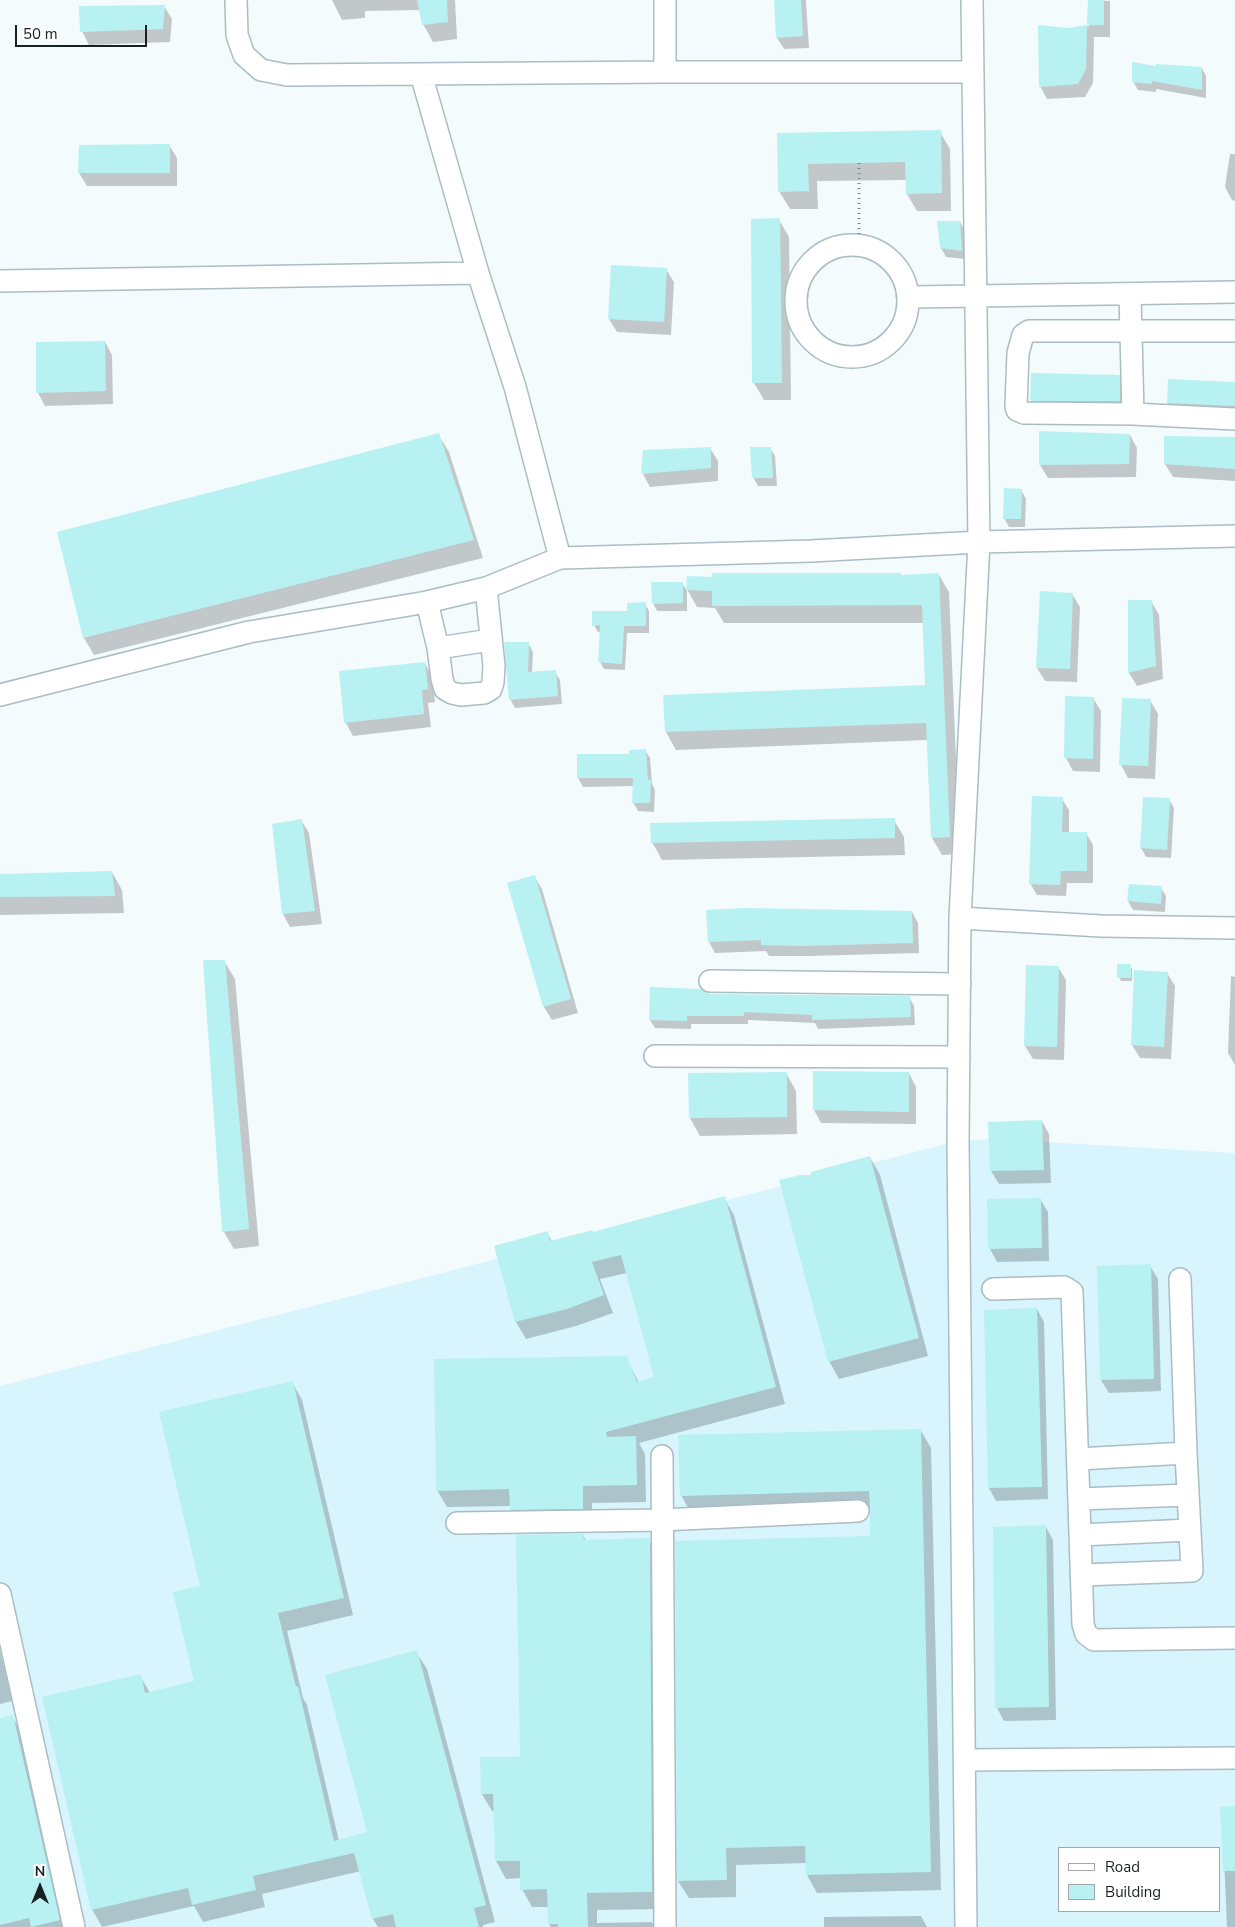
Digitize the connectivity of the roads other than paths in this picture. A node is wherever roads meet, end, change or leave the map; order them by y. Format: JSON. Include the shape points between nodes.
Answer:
{"nodes":[{"id":1,"x":236,"y":0,"type":"edge"},
{"id":2,"x":665,"y":0,"type":"edge"},
{"id":3,"x":972,"y":0,"type":"edge"},
{"id":4,"x":665,"y":72,"type":"junction"},
{"id":5,"x":973,"y":72,"type":"junction"},
{"id":6,"x":421,"y":74,"type":"junction"},
{"id":7,"x":478,"y":273,"type":"junction"},
{"id":8,"x":0,"y":281,"type":"edge"},
{"id":9,"x":1235,"y":292,"type":"edge"},
{"id":10,"x":1130,"y":294,"type":"junction"},
{"id":11,"x":910,"y":297,"type":"junction"},
{"id":12,"x":976,"y":297,"type":"junction"},
{"id":13,"x":1131,"y":330,"type":"junction"},
{"id":14,"x":1235,"y":331,"type":"edge"},
{"id":15,"x":1133,"y":414,"type":"junction"},
{"id":16,"x":1235,"y":419,"type":"edge"},
{"id":17,"x":1235,"y":536,"type":"edge"},
{"id":18,"x":978,"y":542,"type":"junction"},
{"id":19,"x":560,"y":558,"type":"junction"},
{"id":20,"x":486,"y":588,"type":"junction"},
{"id":21,"x":427,"y":602,"type":"junction"},
{"id":22,"x":491,"y":640,"type":"junction"},
{"id":23,"x":438,"y":648,"type":"junction"},
{"id":24,"x":0,"y":695,"type":"edge"},
{"id":25,"x":960,"y":918,"type":"junction"},
{"id":26,"x":1235,"y":928,"type":"edge"},
{"id":27,"x":710,"y":981,"type":"dead end"},
{"id":28,"x":960,"y":984,"type":"junction"},
{"id":29,"x":655,"y":1056,"type":"dead end"},
{"id":30,"x":959,"y":1057,"type":"junction"},
{"id":31,"x":1180,"y":1279,"type":"dead end"},
{"id":32,"x":993,"y":1289,"type":"dead end"},
{"id":33,"x":1186,"y":1453,"type":"junction"},
{"id":34,"x":662,"y":1456,"type":"dead end"},
{"id":35,"x":1078,"y":1459,"type":"junction"},
{"id":36,"x":1188,"y":1495,"type":"junction"},
{"id":37,"x":1079,"y":1500,"type":"junction"},
{"id":38,"x":858,"y":1511,"type":"dead end"},
{"id":39,"x":661,"y":1520,"type":"junction"},
{"id":40,"x":457,"y":1523,"type":"dead end"},
{"id":41,"x":1190,"y":1530,"type":"junction"},
{"id":42,"x":1080,"y":1534,"type":"junction"},
{"id":43,"x":1081,"y":1575,"type":"junction"},
{"id":44,"x":0,"y":1594,"type":"edge"},
{"id":45,"x":1235,"y":1638,"type":"edge"},
{"id":46,"x":1235,"y":1758,"type":"edge"},
{"id":47,"x":965,"y":1760,"type":"junction"},
{"id":48,"x":74,"y":1927,"type":"edge"},
{"id":49,"x":665,"y":1927,"type":"edge"},
{"id":50,"x":966,"y":1927,"type":"edge"}],
"edges":[{"from":1,"to":6,"type":"street","via":[[237,35],[244,55],[261,70],[287,75]]},
{"from":2,"to":4,"type":"street"},
{"from":3,"to":5,"type":"street"},
{"from":4,"to":5,"type":"street"},
{"from":4,"to":6,"type":"street"},
{"from":5,"to":12,"type":"street"},
{"from":6,"to":7,"type":"street"},
{"from":7,"to":8,"type":"street"},
{"from":7,"to":19,"type":"street","via":[[515,387]]},
{"from":9,"to":10,"type":"street"},
{"from":10,"to":12,"type":"street"},
{"from":10,"to":13,"type":"street"},
{"from":11,"to":11,"type":"street","via":[[901,332],[874,354],[838,357],[808,338],[794,304],[803,270],[831,247],[867,245],[897,264]]},
{"from":11,"to":12,"type":"street"},
{"from":12,"to":18,"type":"street"},
{"from":13,"to":14,"type":"street"},
{"from":13,"to":15,"type":"street"},
{"from":13,"to":15,"type":"street","via":[[1029,331],[1024,335],[1018,353],[1016,406],[1024,413]]},
{"from":15,"to":16,"type":"street"},
{"from":17,"to":18,"type":"street"},
{"from":18,"to":19,"type":"street"},
{"from":18,"to":25,"type":"street"},
{"from":19,"to":20,"type":"street"},
{"from":20,"to":21,"type":"street"},
{"from":20,"to":22,"type":"street"},
{"from":21,"to":23,"type":"street"},
{"from":21,"to":24,"type":"street","via":[[248,632]]},
{"from":22,"to":23,"type":"street"},
{"from":22,"to":23,"type":"street","via":[[493,682],[491,689],[484,693],[461,695],[445,689]]},
{"from":25,"to":26,"type":"street","via":[[1101,926]]},
{"from":25,"to":28,"type":"street"},
{"from":27,"to":28,"type":"street"},
{"from":28,"to":30,"type":"street"},
{"from":29,"to":30,"type":"street"},
{"from":30,"to":47,"type":"street"},
{"from":31,"to":33,"type":"street"},
{"from":32,"to":35,"type":"street","via":[[1064,1287],[1072,1292]]},
{"from":33,"to":35,"type":"street"},
{"from":33,"to":36,"type":"street"},
{"from":34,"to":39,"type":"street"},
{"from":35,"to":37,"type":"street"},
{"from":36,"to":37,"type":"street"},
{"from":36,"to":41,"type":"street"},
{"from":37,"to":42,"type":"street"},
{"from":38,"to":39,"type":"street"},
{"from":39,"to":40,"type":"street"},
{"from":39,"to":49,"type":"street"},
{"from":41,"to":42,"type":"street"},
{"from":41,"to":43,"type":"street","via":[[1192,1571]]},
{"from":42,"to":43,"type":"street"},
{"from":43,"to":45,"type":"street","via":[[1083,1624],[1086,1634],[1094,1640]]},
{"from":44,"to":48,"type":"street"},
{"from":46,"to":47,"type":"street"},
{"from":47,"to":50,"type":"street"}]}
